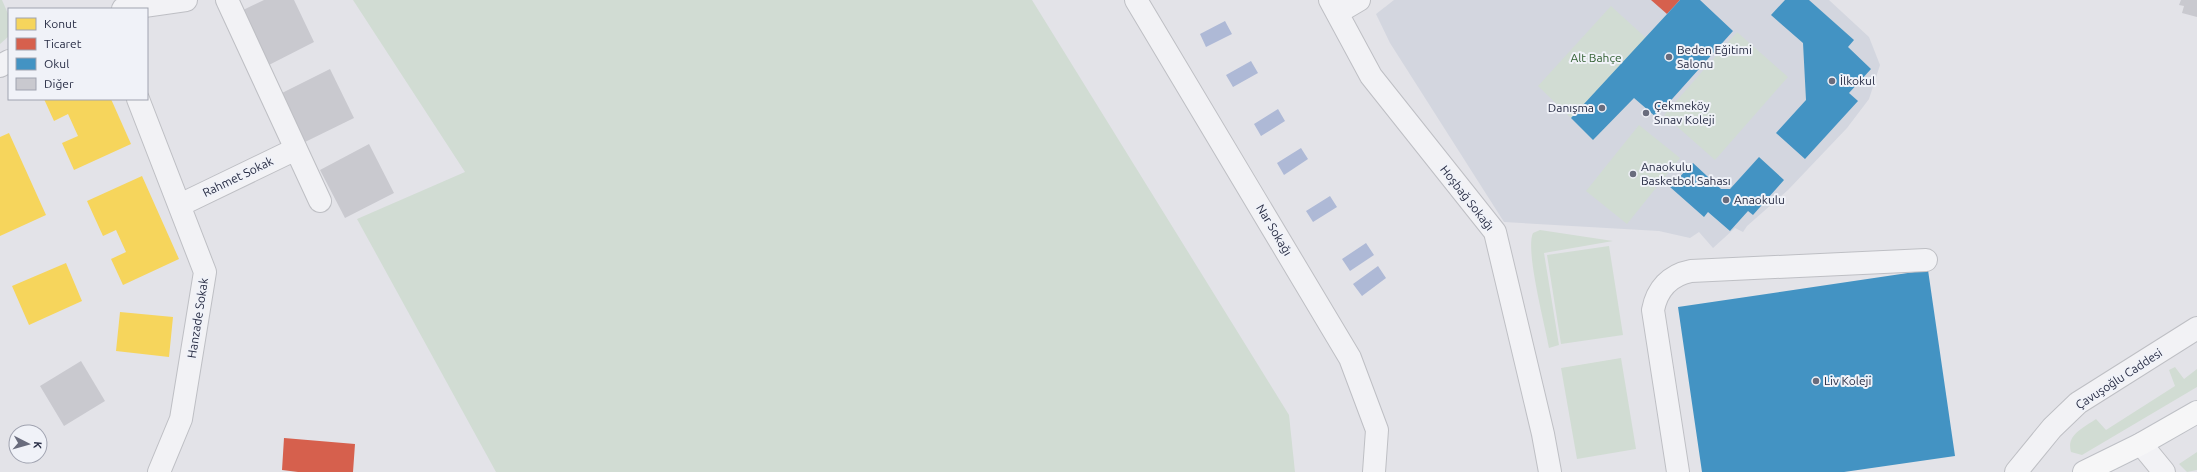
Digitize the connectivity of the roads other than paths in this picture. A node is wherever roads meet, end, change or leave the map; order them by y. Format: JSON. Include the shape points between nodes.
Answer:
{"nodes":[{"id":1,"x":186,"y":0,"type":"edge"},
{"id":2,"x":227,"y":0,"type":"edge"},
{"id":3,"x":1136,"y":0,"type":"edge"},
{"id":4,"x":1359,"y":0,"type":"edge"},
{"id":5,"x":1333,"y":6,"type":"edge"},
{"id":6,"x":131,"y":8,"type":"edge"},
{"id":7,"x":138,"y":100,"type":"edge"},
{"id":8,"x":296,"y":149,"type":"junction"},
{"id":9,"x":320,"y":200,"type":"dead end"},
{"id":10,"x":180,"y":205,"type":"junction"},
{"id":11,"x":1926,"y":260,"type":"dead end"},
{"id":12,"x":2197,"y":328,"type":"edge"},
{"id":13,"x":2197,"y":412,"type":"edge"},
{"id":14,"x":2141,"y":444,"type":"junction"},
{"id":15,"x":159,"y":472,"type":"edge"},
{"id":16,"x":1374,"y":472,"type":"edge"},
{"id":17,"x":1550,"y":472,"type":"edge"},
{"id":18,"x":1678,"y":472,"type":"edge"},
{"id":19,"x":2016,"y":472,"type":"edge"},
{"id":20,"x":2084,"y":472,"type":"edge"},
{"id":21,"x":2164,"y":472,"type":"edge"}],
"edges":[{"from":1,"to":6,"type":"street"},
{"from":2,"to":8,"type":"street"},
{"from":3,"to":16,"type":"street","name":"Nar Sokağı","via":[[1350,358],[1377,430]]},
{"from":4,"to":5,"type":"street"},
{"from":5,"to":17,"type":"street","name":"Hoşbağ Sokağı","via":[[1372,76],[1494,232]]},
{"from":7,"to":10,"type":"street","name":"Hanzade Sokak"},
{"from":8,"to":9,"type":"street"},
{"from":8,"to":10,"type":"street","name":"Rahmet Sokak"},
{"from":10,"to":15,"type":"street","name":"Hanzade Sokak","via":[[206,272],[181,419]]},
{"from":11,"to":18,"type":"street","via":[[1691,271],[1680,273],[1671,279],[1658,293],[1653,310]]},
{"from":12,"to":19,"type":"street","name":"Çavuşoğlu Caddesi","via":[[2078,404],[2052,428]]},
{"from":13,"to":14,"type":"main road"},
{"from":14,"to":20,"type":"main road"},
{"from":14,"to":21,"type":"street"}]}
